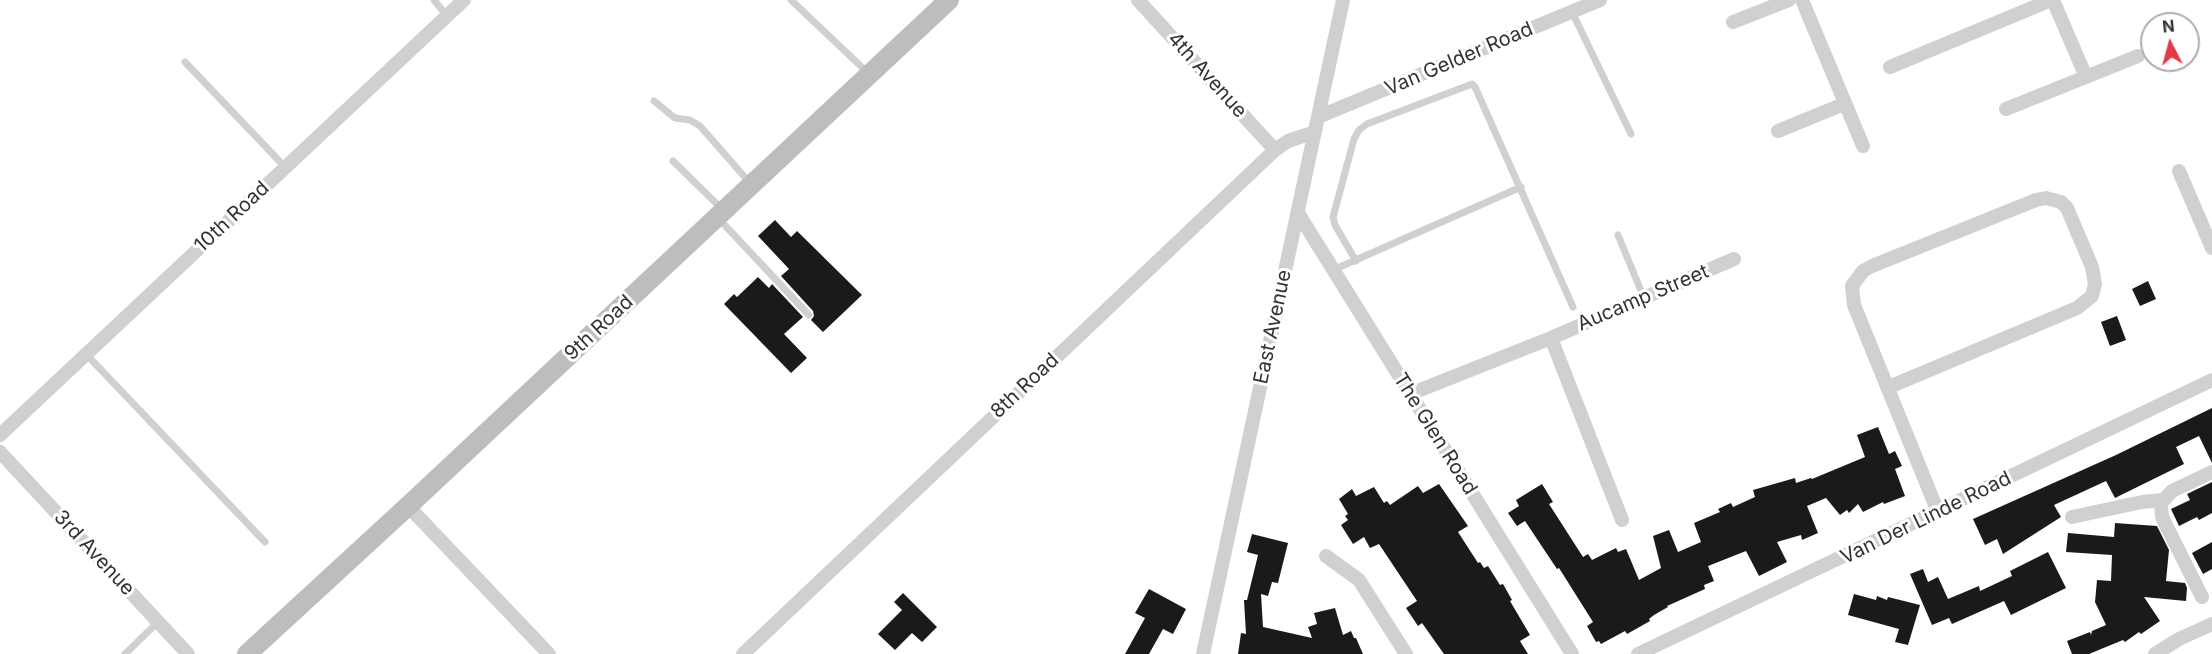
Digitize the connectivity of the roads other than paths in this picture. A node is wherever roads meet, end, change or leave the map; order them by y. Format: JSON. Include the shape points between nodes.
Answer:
{"nodes":[{"id":1,"x":434,"y":0,"type":"edge"},
{"id":2,"x":464,"y":0,"type":"edge"},
{"id":3,"x":791,"y":0,"type":"edge"},
{"id":4,"x":949,"y":0,"type":"edge"},
{"id":5,"x":1138,"y":0,"type":"edge"},
{"id":6,"x":1343,"y":0,"type":"edge"},
{"id":7,"x":1600,"y":0,"type":"edge"},
{"id":8,"x":1789,"y":0,"type":"edge"},
{"id":9,"x":1802,"y":0,"type":"edge"},
{"id":10,"x":2052,"y":0,"type":"edge"},
{"id":11,"x":1572,"y":12,"type":"junction"},
{"id":12,"x":447,"y":16,"type":"junction"},
{"id":13,"x":1733,"y":22,"type":"dead end"},
{"id":14,"x":2138,"y":56,"type":"dead end"},
{"id":15,"x":185,"y":62,"type":"dead end"},
{"id":16,"x":1890,"y":67,"type":"dead end"},
{"id":17,"x":870,"y":75,"type":"junction"},
{"id":18,"x":2086,"y":77,"type":"junction"},
{"id":19,"x":654,"y":101,"type":"dead end"},
{"id":20,"x":1844,"y":104,"type":"junction"},
{"id":21,"x":2006,"y":108,"type":"dead end"},
{"id":22,"x":1318,"y":117,"type":"junction"},
{"id":23,"x":1778,"y":131,"type":"dead end"},
{"id":24,"x":1315,"y":132,"type":"junction"},
{"id":25,"x":1631,"y":134,"type":"dead end"},
{"id":26,"x":1863,"y":146,"type":"dead end"},
{"id":27,"x":1275,"y":150,"type":"junction"},
{"id":28,"x":673,"y":161,"type":"dead end"},
{"id":29,"x":285,"y":168,"type":"junction"},
{"id":30,"x":2179,"y":171,"type":"dead end"},
{"id":31,"x":752,"y":185,"type":"junction"},
{"id":32,"x":1521,"y":187,"type":"junction"},
{"id":33,"x":1298,"y":213,"type":"junction"},
{"id":34,"x":720,"y":214,"type":"junction"},
{"id":35,"x":1618,"y":235,"type":"dead end"},
{"id":36,"x":2212,"y":248,"type":"edge"},
{"id":37,"x":1734,"y":259,"type":"dead end"},
{"id":38,"x":1356,"y":261,"type":"junction"},
{"id":39,"x":1334,"y":270,"type":"junction"},
{"id":40,"x":1644,"y":298,"type":"junction"},
{"id":41,"x":1573,"y":307,"type":"dead end"},
{"id":42,"x":809,"y":315,"type":"dead end"},
{"id":43,"x":1551,"y":338,"type":"junction"},
{"id":44,"x":87,"y":354,"type":"junction"},
{"id":45,"x":2212,"y":380,"type":"edge"},
{"id":46,"x":1888,"y":387,"type":"junction"},
{"id":47,"x":1410,"y":394,"type":"junction"},
{"id":48,"x":0,"y":435,"type":"edge"},
{"id":49,"x":0,"y":452,"type":"edge"},
{"id":50,"x":2212,"y":472,"type":"edge"},
{"id":51,"x":2163,"y":500,"type":"junction"},
{"id":52,"x":408,"y":506,"type":"junction"},
{"id":53,"x":1938,"y":512,"type":"junction"},
{"id":54,"x":2072,"y":517,"type":"dead end"},
{"id":55,"x":1622,"y":520,"type":"dead end"},
{"id":56,"x":265,"y":542,"type":"dead end"},
{"id":57,"x":1326,"y":556,"type":"dead end"},
{"id":58,"x":2202,"y":597,"type":"dead end"},
{"id":59,"x":158,"y":622,"type":"junction"},
{"id":60,"x":2212,"y":624,"type":"edge"},
{"id":61,"x":125,"y":654,"type":"edge"},
{"id":62,"x":188,"y":654,"type":"edge"},
{"id":63,"x":247,"y":654,"type":"edge"},
{"id":64,"x":549,"y":654,"type":"edge"},
{"id":65,"x":743,"y":654,"type":"edge"},
{"id":66,"x":1203,"y":654,"type":"edge"},
{"id":67,"x":1406,"y":654,"type":"edge"},
{"id":68,"x":1572,"y":654,"type":"edge"},
{"id":69,"x":1638,"y":654,"type":"edge"},
{"id":70,"x":2155,"y":654,"type":"edge"}],
"edges":[{"from":1,"to":12,"type":"lane"},
{"from":2,"to":12,"type":"street","name":"10th Road"},
{"from":3,"to":17,"type":"lane"},
{"from":4,"to":17,"type":"main road","name":"9th Road"},
{"from":5,"to":27,"type":"street","name":"4th Avenue"},
{"from":6,"to":22,"type":"street","name":"East Avenue"},
{"from":7,"to":11,"type":"street","name":"Van Gelder Road"},
{"from":8,"to":13,"type":"street"},
{"from":9,"to":20,"type":"street"},
{"from":10,"to":16,"type":"street"},
{"from":10,"to":18,"type":"street"},
{"from":11,"to":22,"type":"street","name":"Van Gelder Road"},
{"from":11,"to":25,"type":"lane"},
{"from":12,"to":29,"type":"street","name":"10th Road"},
{"from":14,"to":18,"type":"street"},
{"from":15,"to":29,"type":"lane"},
{"from":17,"to":31,"type":"main road","name":"9th Road"},
{"from":18,"to":21,"type":"street"},
{"from":19,"to":31,"type":"lane","via":[[675,118],[699,126]]},
{"from":20,"to":23,"type":"street"},
{"from":20,"to":26,"type":"street"},
{"from":22,"to":24,"type":"street","name":"East Avenue"},
{"from":24,"to":27,"type":"street","name":"8th Road"},
{"from":24,"to":33,"type":"street","name":"East Avenue"},
{"from":27,"to":65,"type":"street","name":"8th Road"},
{"from":28,"to":34,"type":"lane"},
{"from":29,"to":44,"type":"street","name":"10th Road"},
{"from":30,"to":36,"type":"street"},
{"from":31,"to":34,"type":"main road","name":"9th Road"},
{"from":32,"to":38,"type":"lane"},
{"from":32,"to":38,"type":"lane","via":[[1472,84],[1367,124],[1354,139],[1333,217]]},
{"from":32,"to":41,"type":"lane"},
{"from":33,"to":39,"type":"street","name":"The Glen Road"},
{"from":33,"to":66,"type":"street","name":"East Avenue"},
{"from":34,"to":42,"type":"lane"},
{"from":34,"to":52,"type":"main road","name":"9th Road"},
{"from":35,"to":40,"type":"lane"},
{"from":37,"to":40,"type":"street","name":"Aucamp Street"},
{"from":38,"to":39,"type":"lane"},
{"from":39,"to":47,"type":"street","name":"The Glen Road"},
{"from":40,"to":43,"type":"street","name":"Aucamp Street"},
{"from":43,"to":47,"type":"street","name":"Aucamp Street"},
{"from":43,"to":55,"type":"street"},
{"from":44,"to":48,"type":"street","name":"10th Road"},
{"from":44,"to":56,"type":"lane"},
{"from":45,"to":53,"type":"street","name":"Van Der Linde Road"},
{"from":46,"to":46,"type":"street","via":[[1854,305],[1852,286],[1863,272],[2036,200],[2061,202],[2091,267],[2096,284],[2092,296],[2077,308]]},
{"from":46,"to":53,"type":"street"},
{"from":47,"to":68,"type":"street","name":"The Glen Road"},
{"from":49,"to":59,"type":"street","name":"3rd Avenue"},
{"from":50,"to":51,"type":"street","via":[[2172,491]]},
{"from":51,"to":54,"type":"street"},
{"from":51,"to":58,"type":"street","via":[[2162,517]]},
{"from":52,"to":63,"type":"main road","name":"9th Road"},
{"from":52,"to":64,"type":"street"},
{"from":53,"to":69,"type":"street","name":"Van Der Linde Road"},
{"from":57,"to":67,"type":"street","via":[[1359,580]]},
{"from":59,"to":61,"type":"lane"},
{"from":59,"to":62,"type":"street","name":"3rd Avenue"},
{"from":60,"to":70,"type":"street"}]}
